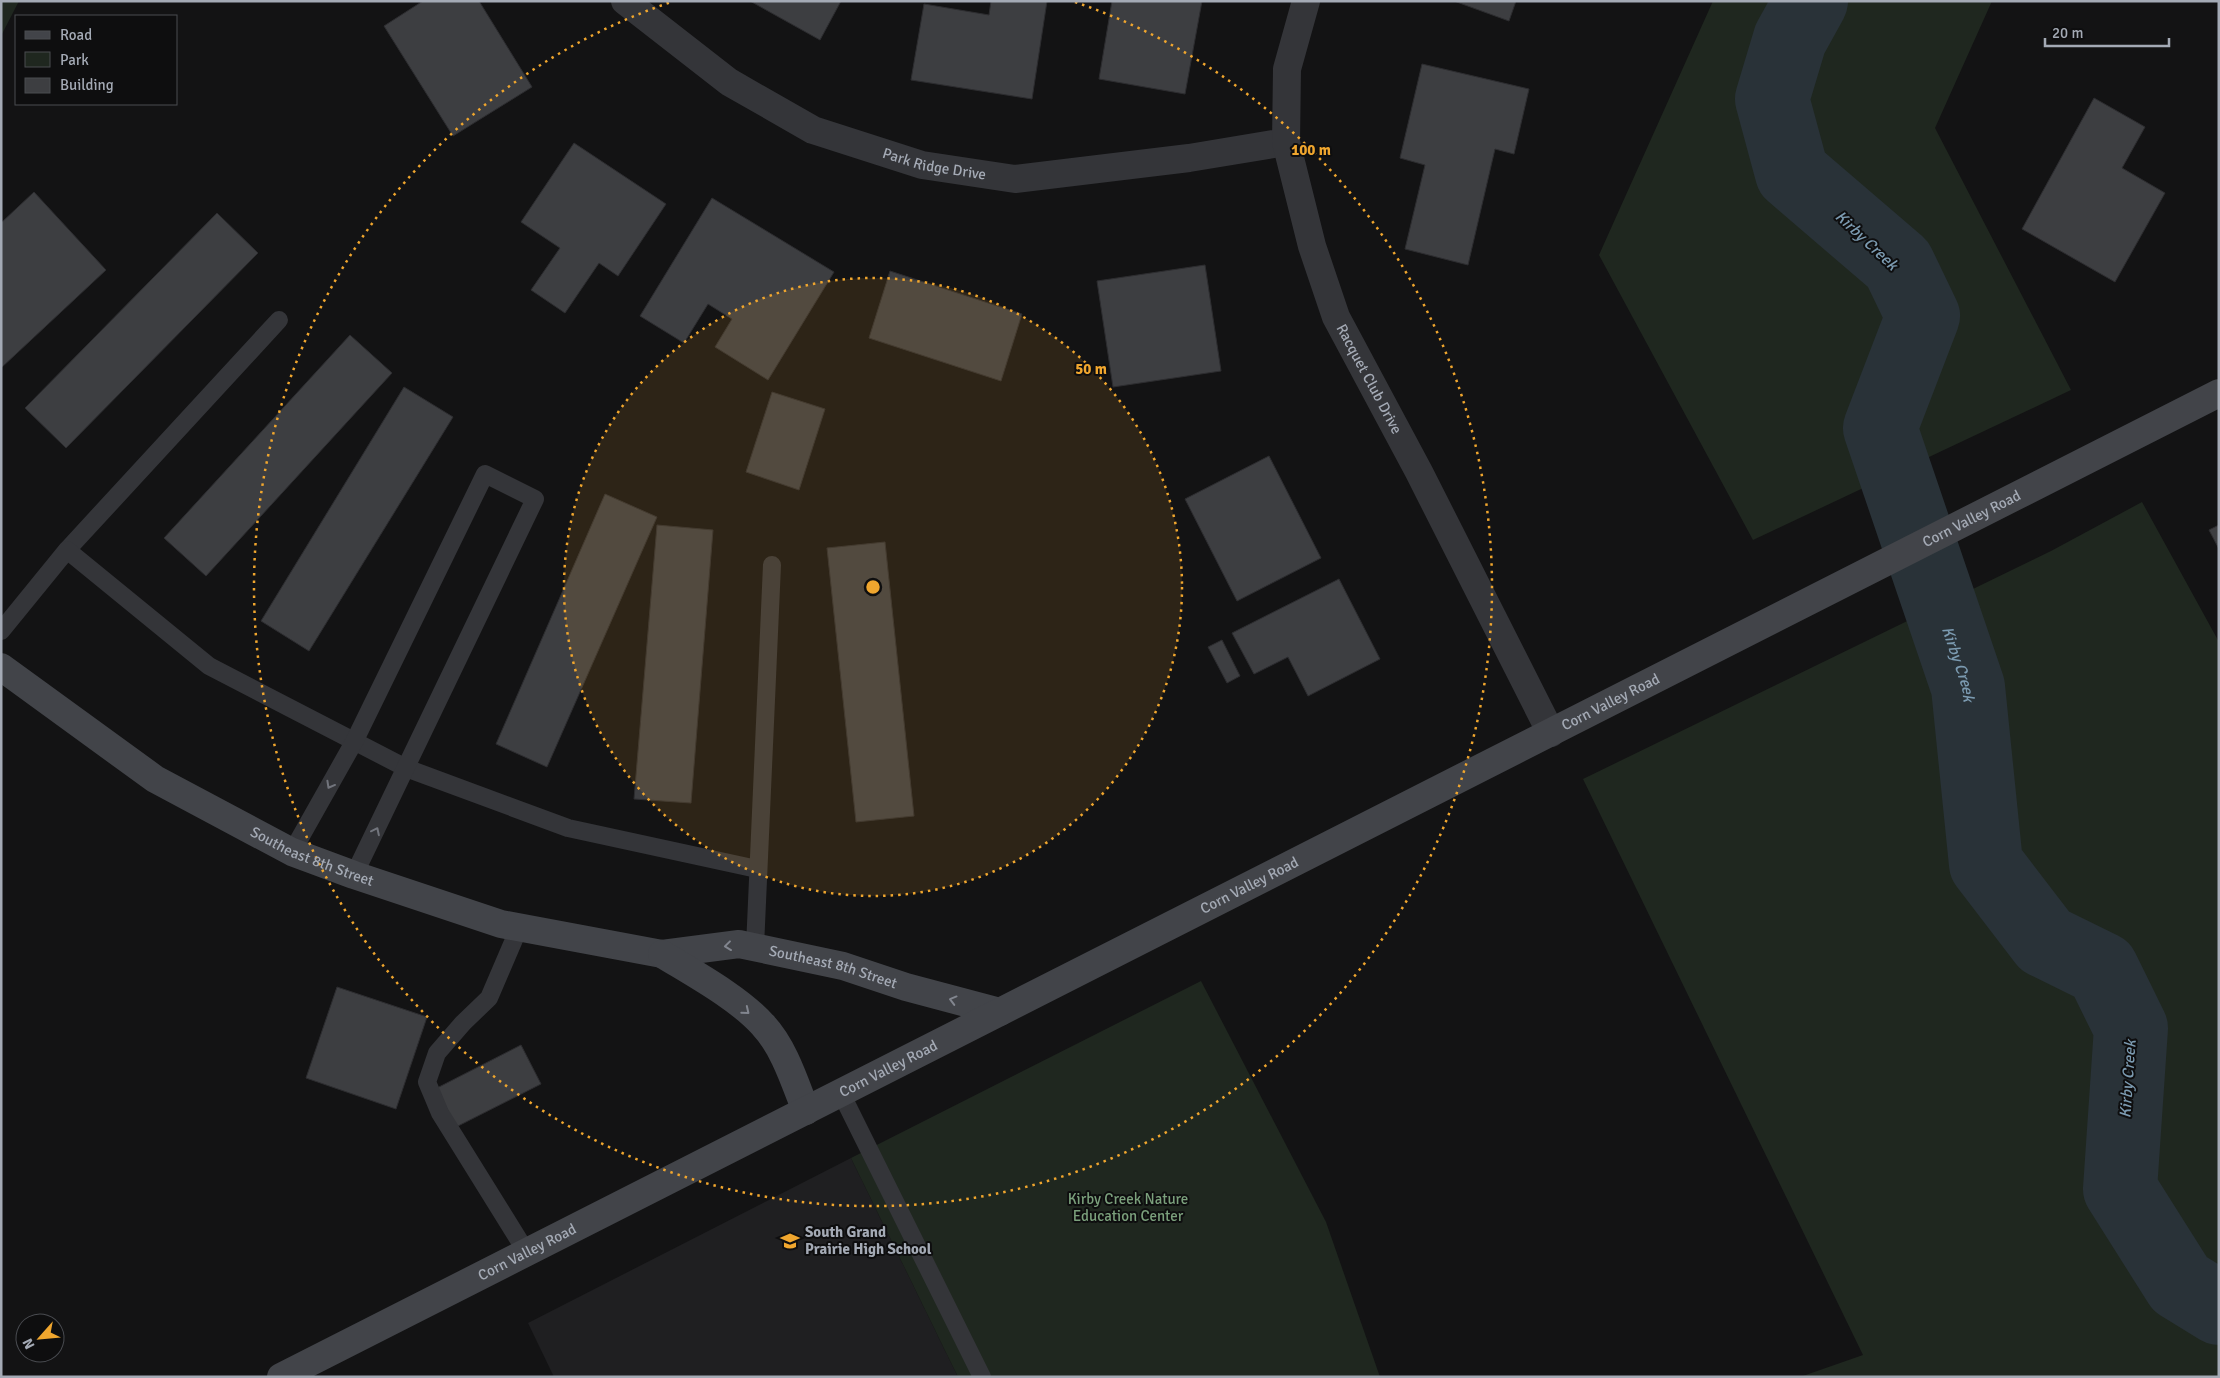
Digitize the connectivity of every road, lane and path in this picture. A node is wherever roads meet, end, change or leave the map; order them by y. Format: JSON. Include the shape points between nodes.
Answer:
{"nodes":[{"id":1,"x":625,"y":1,"type":"edge"},
{"id":2,"x":1306,"y":1,"type":"edge"},
{"id":3,"x":1286,"y":142,"type":"junction"},
{"id":4,"x":279,"y":320,"type":"dead end"},
{"id":5,"x":2219,"y":393,"type":"edge"},
{"id":6,"x":67,"y":550,"type":"junction"},
{"id":7,"x":772,"y":566,"type":"dead end"},
{"id":8,"x":1,"y":631,"type":"edge"},
{"id":9,"x":1,"y":667,"type":"edge"},
{"id":10,"x":1550,"y":733,"type":"junction"},
{"id":11,"x":354,"y":742,"type":"junction"},
{"id":12,"x":406,"y":768,"type":"junction"},
{"id":13,"x":292,"y":852,"type":"junction"},
{"id":14,"x":757,"y":869,"type":"junction"},
{"id":15,"x":354,"y":875,"type":"junction"},
{"id":16,"x":519,"y":928,"type":"junction"},
{"id":17,"x":755,"y":948,"type":"junction"},
{"id":18,"x":662,"y":954,"type":"junction"},
{"id":19,"x":1000,"y":1012,"type":"junction"},
{"id":20,"x":841,"y":1093,"type":"junction"},
{"id":21,"x":806,"y":1111,"type":"junction"},
{"id":22,"x":527,"y":1253,"type":"junction"},
{"id":23,"x":281,"y":1377,"type":"edge"},
{"id":24,"x":982,"y":1377,"type":"edge"}],
"edges":[{"from":1,"to":3,"type":"street","name":"Park Ridge Drive","via":[[729,82],[813,130],[922,165],[1015,179],[1188,158]]},
{"from":2,"to":3,"type":"street","name":"Racquet Club Drive","via":[[1287,69]]},
{"from":3,"to":10,"type":"street","name":"Racquet Club Drive","via":[[1312,246],[1336,317],[1419,472]]},
{"from":4,"to":6,"type":"lane"},
{"from":5,"to":10,"type":"main road","name":"Corn Valley Road"},
{"from":6,"to":8,"type":"lane"},
{"from":6,"to":11,"type":"lane","via":[[209,666]]},
{"from":7,"to":14,"type":"lane"},
{"from":9,"to":13,"type":"main road","name":"Southeast 8th Street","via":[[155,779]]},
{"from":10,"to":19,"type":"main road","name":"Corn Valley Road"},
{"from":11,"to":12,"type":"lane"},
{"from":11,"to":12,"type":"lane","via":[[485,474],[535,498]]},
{"from":11,"to":13,"type":"lane","one_way":true},
{"from":12,"to":14,"type":"lane","via":[[568,828]]},
{"from":15,"to":12,"type":"lane","one_way":true},
{"from":13,"to":15,"type":"main road","name":"Southeast 8th Street"},
{"from":14,"to":17,"type":"lane"},
{"from":15,"to":16,"type":"main road","name":"Southeast 8th Street"},
{"from":16,"to":18,"type":"main road","name":"Southeast 8th Street"},
{"from":16,"to":22,"type":"lane","via":[[489,998],[437,1053],[427,1082],[440,1113]]},
{"from":17,"to":18,"type":"main road","name":"Southeast 8th Street","one_way":true,"via":[[739,944]]},
{"from":19,"to":17,"type":"main road","name":"Southeast 8th Street","one_way":true,"via":[[843,966]]},
{"from":18,"to":21,"type":"main road","name":"Southeast 8th Street","one_way":true,"via":[[722,991],[764,1025],[789,1066]]},
{"from":19,"to":20,"type":"main road","name":"Corn Valley Road"},
{"from":20,"to":21,"type":"main road","name":"Corn Valley Road"},
{"from":20,"to":24,"type":"lane"},
{"from":21,"to":22,"type":"main road","name":"Corn Valley Road"},
{"from":22,"to":23,"type":"main road","name":"Corn Valley Road"}]}
